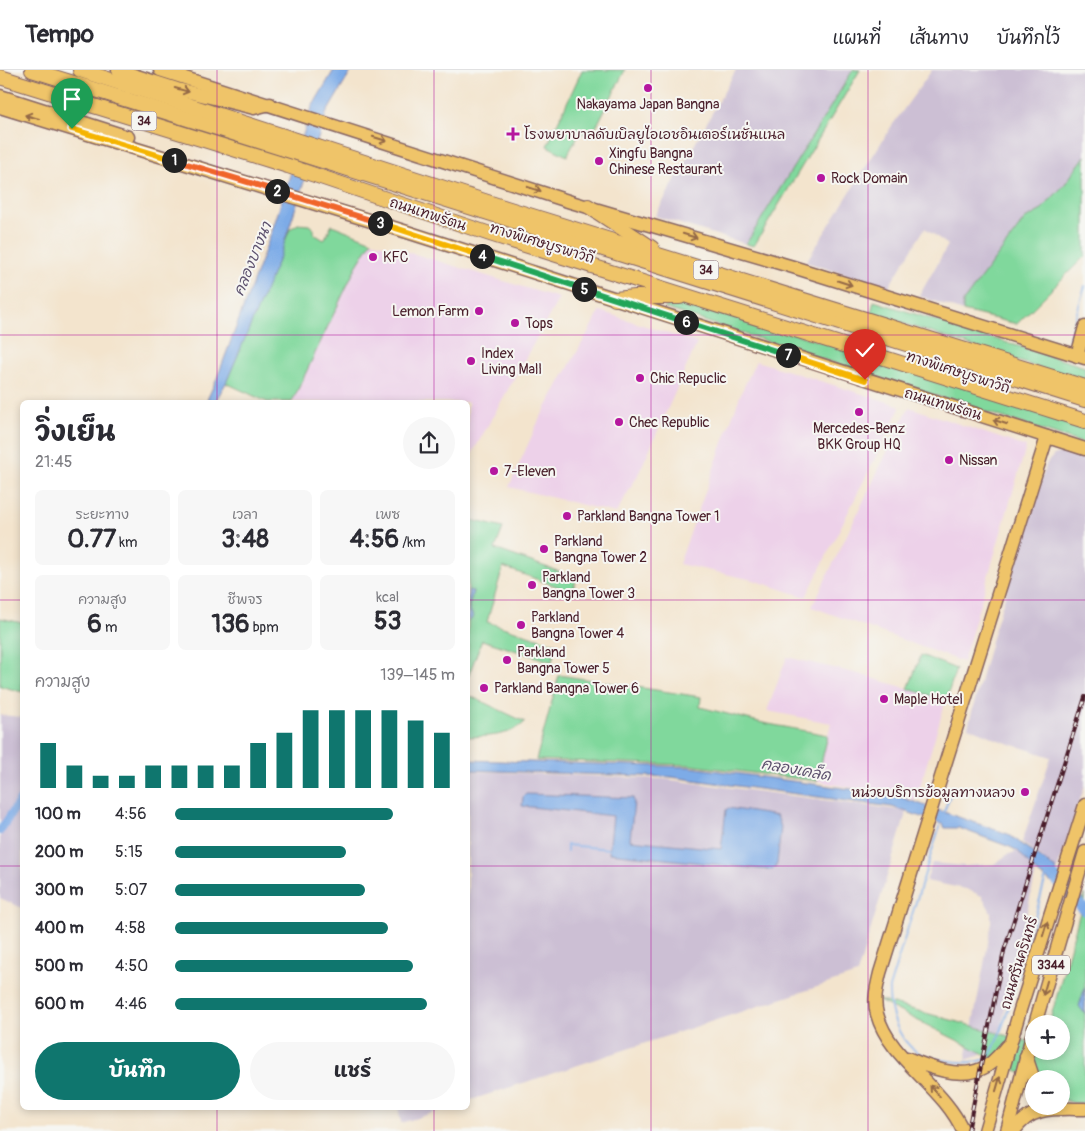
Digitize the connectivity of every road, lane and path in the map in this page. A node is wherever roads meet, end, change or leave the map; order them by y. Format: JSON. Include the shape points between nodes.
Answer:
{"nodes":[{"id":1,"x":32,"y":70,"type":"edge"},
{"id":2,"x":55,"y":70,"type":"edge"},
{"id":3,"x":80,"y":70,"type":"edge"},
{"id":4,"x":118,"y":70,"type":"edge"},
{"id":5,"x":160,"y":70,"type":"edge"},
{"id":6,"x":0,"y":72,"type":"edge"},
{"id":7,"x":0,"y":76,"type":"edge"},
{"id":8,"x":3,"y":101,"type":"edge"},
{"id":9,"x":270,"y":104,"type":"junction"},
{"id":10,"x":588,"y":206,"type":"junction"},
{"id":11,"x":666,"y":257,"type":"junction"},
{"id":12,"x":693,"y":297,"type":"junction"},
{"id":13,"x":615,"y":299,"type":"junction"},
{"id":14,"x":1085,"y":327,"type":"edge"},
{"id":15,"x":1081,"y":357,"type":"edge"},
{"id":16,"x":1085,"y":387,"type":"edge"},
{"id":17,"x":1085,"y":393,"type":"edge"},
{"id":18,"x":1085,"y":400,"type":"edge"},
{"id":19,"x":1085,"y":413,"type":"edge"},
{"id":20,"x":1085,"y":421,"type":"edge"},
{"id":21,"x":1046,"y":437,"type":"junction"},
{"id":22,"x":1085,"y":449,"type":"edge"},
{"id":23,"x":1085,"y":805,"type":"edge"},
{"id":24,"x":1085,"y":852,"type":"edge"},
{"id":25,"x":1038,"y":1015,"type":"edge"},
{"id":26,"x":1010,"y":1042,"type":"junction"},
{"id":27,"x":902,"y":1056,"type":"junction"},
{"id":28,"x":1025,"y":1060,"type":"edge"},
{"id":29,"x":1070,"y":1107,"type":"edge"},
{"id":30,"x":1085,"y":1109,"type":"edge"},
{"id":31,"x":1029,"y":1115,"type":"edge"},
{"id":32,"x":963,"y":1131,"type":"edge"},
{"id":33,"x":985,"y":1131,"type":"edge"},
{"id":34,"x":1007,"y":1131,"type":"edge"},
{"id":35,"x":1014,"y":1131,"type":"edge"}],
"edges":[{"from":1,"to":18,"type":"highway","name":"ทางพิเศษบูรพาวิถี"},
{"from":2,"to":17,"type":"highway"},
{"from":3,"to":11,"type":"highway","number":"34"},
{"from":4,"to":9,"type":"main road","one_way":true,"via":[[254,108]]},
{"from":5,"to":9,"type":"main road","number":"34"},
{"from":6,"to":19,"type":"highway","name":"ทางพิเศษบูรพาวิถี"},
{"from":7,"to":12,"type":"highway","name":"ถนนเทพรัตน","number":"34"},
{"from":13,"to":8,"type":"main road","name":"ถนนเทพรัตน","one_way":true,"via":[[237,178],[168,149]]},
{"from":9,"to":10,"type":"main road","number":"34","one_way":true},
{"from":10,"to":11,"type":"highway"},
{"from":10,"to":15,"type":"main road","number":"34","one_way":true},
{"from":11,"to":16,"type":"highway","number":"34"},
{"from":12,"to":13,"type":"highway"},
{"from":12,"to":20,"type":"highway","name":"ถนนเทพรัตน","number":"34"},
{"from":21,"to":13,"type":"main road","name":"ถนนเทพรัตน","one_way":true},
{"from":14,"to":15,"type":"main road"},
{"from":21,"to":22,"type":"main road","name":"ถนนเทพรัตน"},
{"from":21,"to":27,"type":"main road","via":[[880,972],[875,999],[877,1014]]},
{"from":26,"to":23,"type":"main road","name":"ถนนศรีนครินทร์","number":"3344","one_way":true},
{"from":24,"to":25,"type":"main road","number":"3344","one_way":true},
{"from":26,"to":27,"type":"main road","via":[[983,1069],[969,1074],[924,1065]]},
{"from":33,"to":26,"type":"main road","name":"ถนนศรีนครินทร์","number":"3344","one_way":true},
{"from":32,"to":27,"type":"main road","one_way":true,"via":[[935,1090]]},
{"from":28,"to":34,"type":"main road"},
{"from":29,"to":30,"type":"main road"},
{"from":31,"to":35,"type":"main road"}]}
